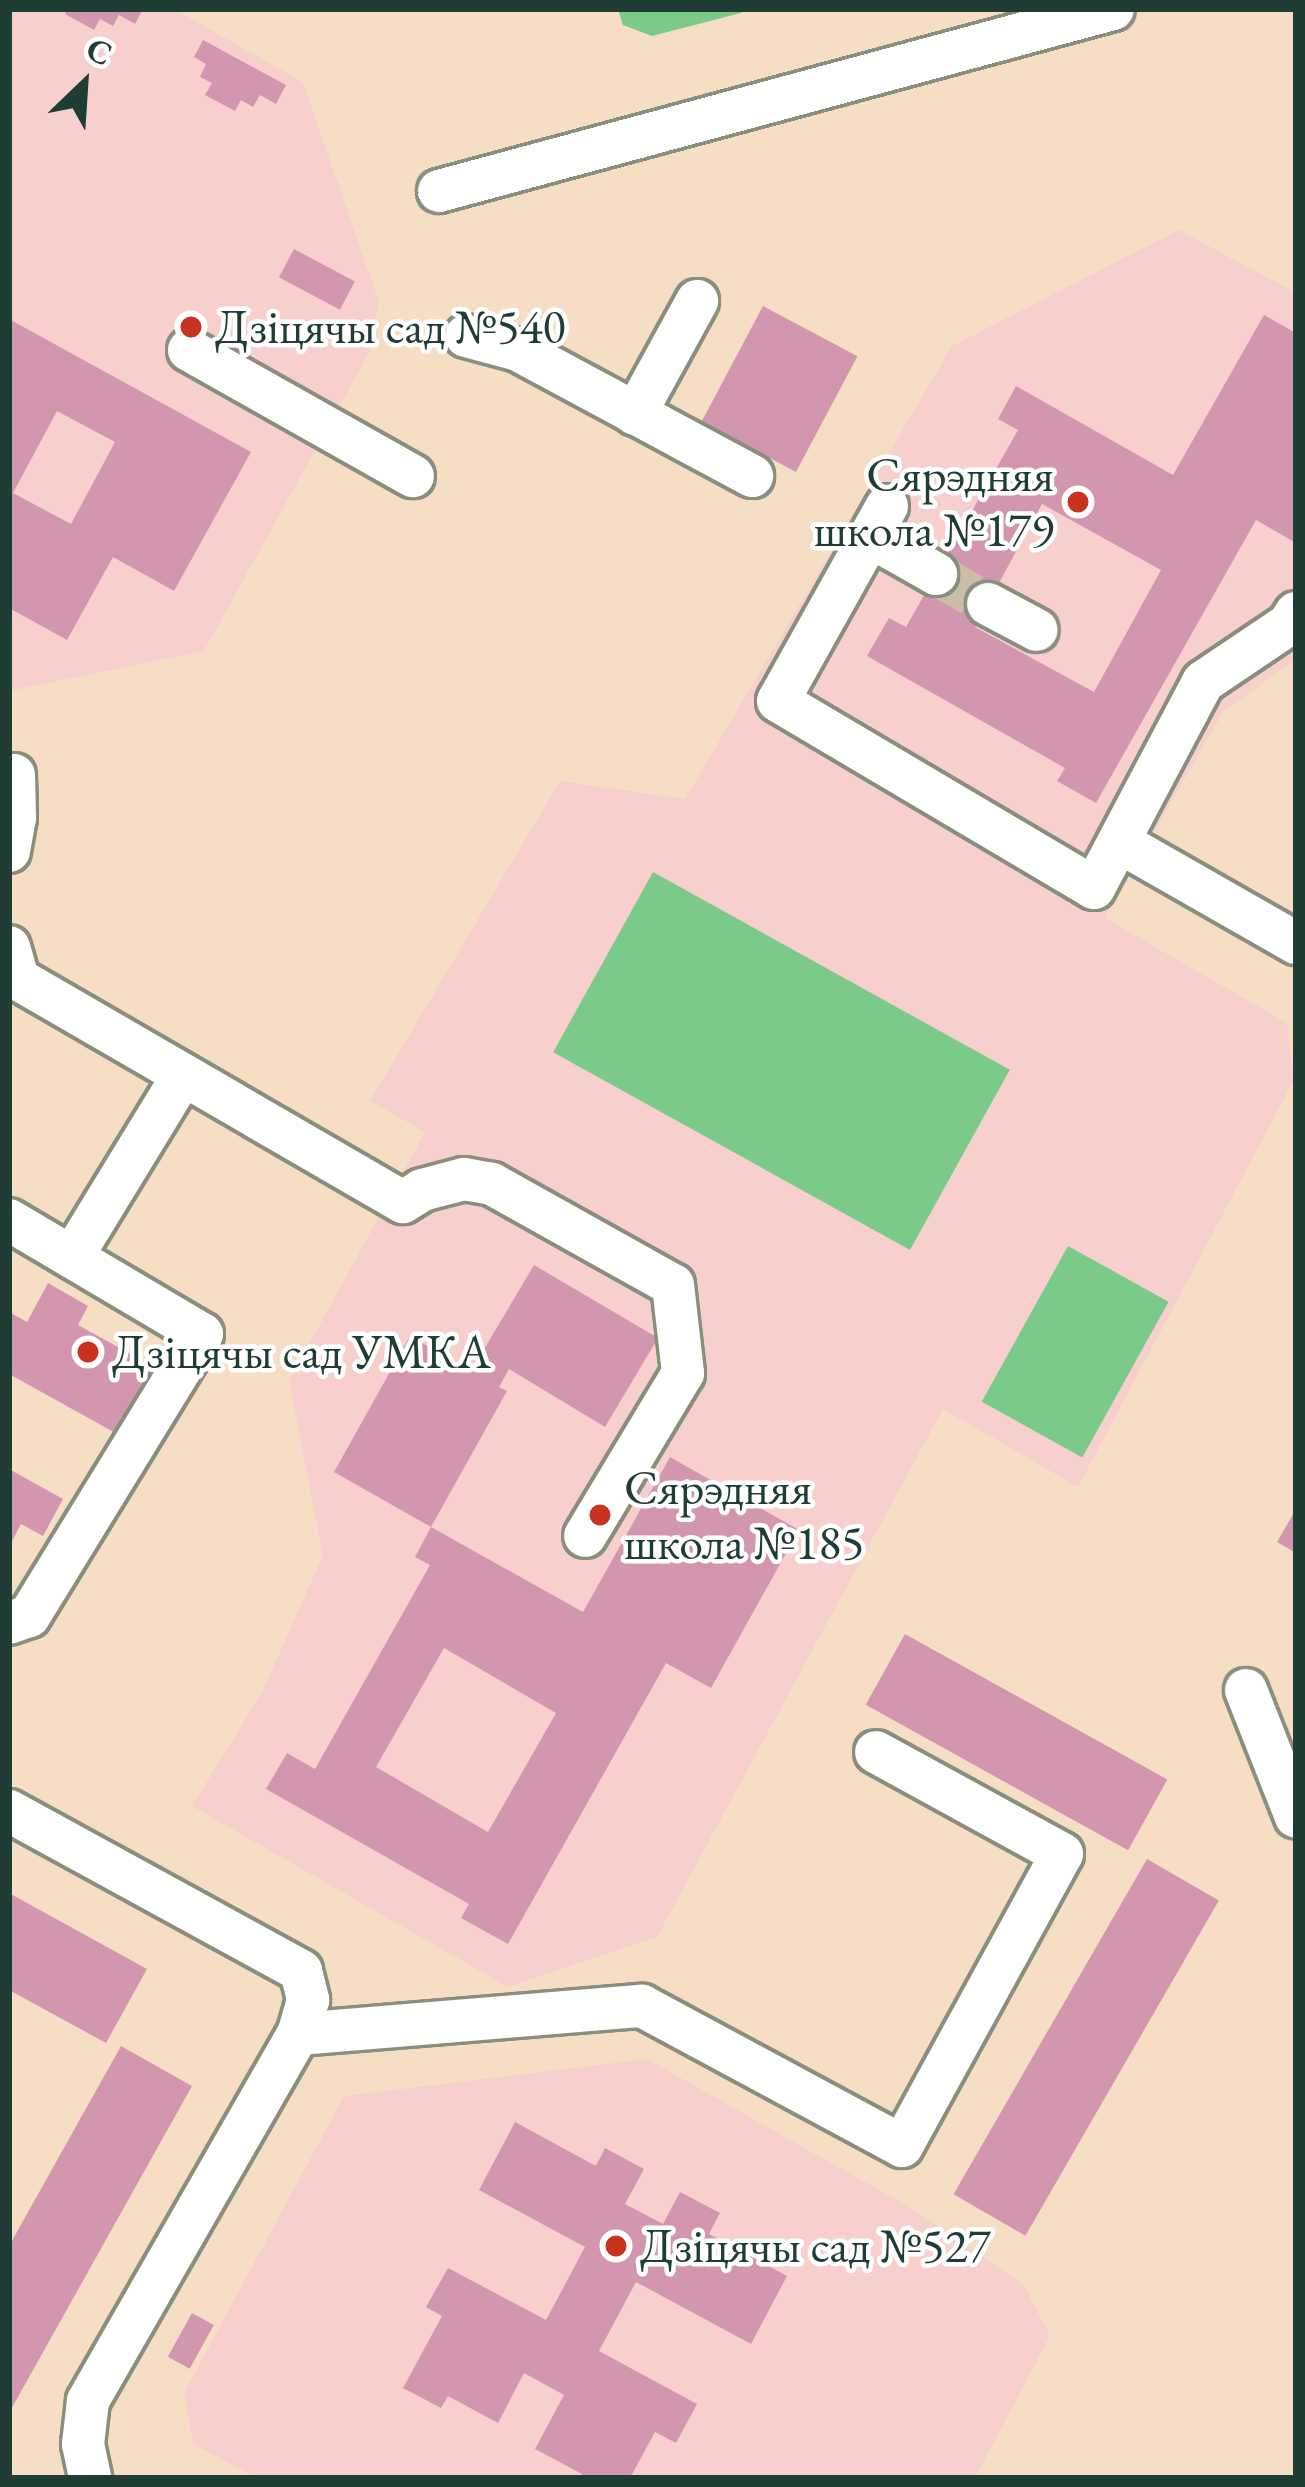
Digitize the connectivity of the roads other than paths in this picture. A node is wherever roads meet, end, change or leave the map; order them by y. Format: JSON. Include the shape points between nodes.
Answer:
{"nodes":[{"id":1,"x":1113,"y":9,"type":"edge"},
{"id":2,"x":1001,"y":24,"type":"edge"},
{"id":3,"x":439,"y":191,"type":"dead end"},
{"id":4,"x":697,"y":301,"type":"dead end"},
{"id":5,"x":466,"y":336,"type":"dead end"},
{"id":6,"x":189,"y":350,"type":"dead end"},
{"id":7,"x":635,"y":414,"type":"junction"},
{"id":8,"x":412,"y":476,"type":"dead end"},
{"id":9,"x":752,"y":476,"type":"dead end"},
{"id":10,"x":936,"y":574,"type":"tunnel mouth"},
{"id":11,"x":988,"y":604,"type":"tunnel mouth"},
{"id":12,"x":1296,"y":613,"type":"edge"},
{"id":13,"x":1037,"y":630,"type":"dead end"},
{"id":14,"x":14,"y":775,"type":"dead end"},
{"id":15,"x":1119,"y":842,"type":"junction"},
{"id":16,"x":9,"y":851,"type":"edge"},
{"id":17,"x":1296,"y":943,"type":"edge"},
{"id":18,"x":9,"y":946,"type":"edge"},
{"id":19,"x":182,"y":1077,"type":"junction"},
{"id":20,"x":9,"y":1220,"type":"edge"},
{"id":21,"x":72,"y":1257,"type":"junction"},
{"id":22,"x":585,"y":1536,"type":"dead end"},
{"id":23,"x":9,"y":1623,"type":"edge"},
{"id":24,"x":1246,"y":1690,"type":"dead end"},
{"id":25,"x":876,"y":1752,"type":"dead end"},
{"id":26,"x":9,"y":1810,"type":"edge"},
{"id":27,"x":1296,"y":1817,"type":"edge"},
{"id":28,"x":298,"y":2034,"type":"junction"},
{"id":29,"x":90,"y":2478,"type":"edge"}],
"edges":[{"from":1,"to":2,"type":"lane"},
{"from":2,"to":3,"type":"lane"},
{"from":4,"to":7,"type":"lane"},
{"from":5,"to":7,"type":"lane","via":[[518,350]]},
{"from":6,"to":8,"type":"lane"},
{"from":7,"to":9,"type":"lane"},
{"from":10,"to":15,"type":"lane","via":[[879,521],[778,701],[1094,888]]},
{"from":11,"to":13,"type":"lane"},
{"from":12,"to":15,"type":"lane","via":[[1203,682]]},
{"from":14,"to":16,"type":"lane"},
{"from":15,"to":17,"type":"lane"},
{"from":18,"to":19,"type":"lane","via":[[18,980]]},
{"from":19,"to":21,"type":"lane"},
{"from":19,"to":22,"type":"lane","via":[[403,1202],[464,1179],[492,1184],[673,1285],[683,1373]]},
{"from":20,"to":21,"type":"lane"},
{"from":21,"to":23,"type":"lane","via":[[202,1334],[28,1616]]},
{"from":24,"to":27,"type":"lane"},
{"from":25,"to":28,"type":"lane","via":[[1062,1854],[902,2146],[642,2006]]},
{"from":26,"to":28,"type":"lane","via":[[301,1971],[308,2000]]},
{"from":28,"to":29,"type":"lane","via":[[88,2401],[83,2444]]}]}
